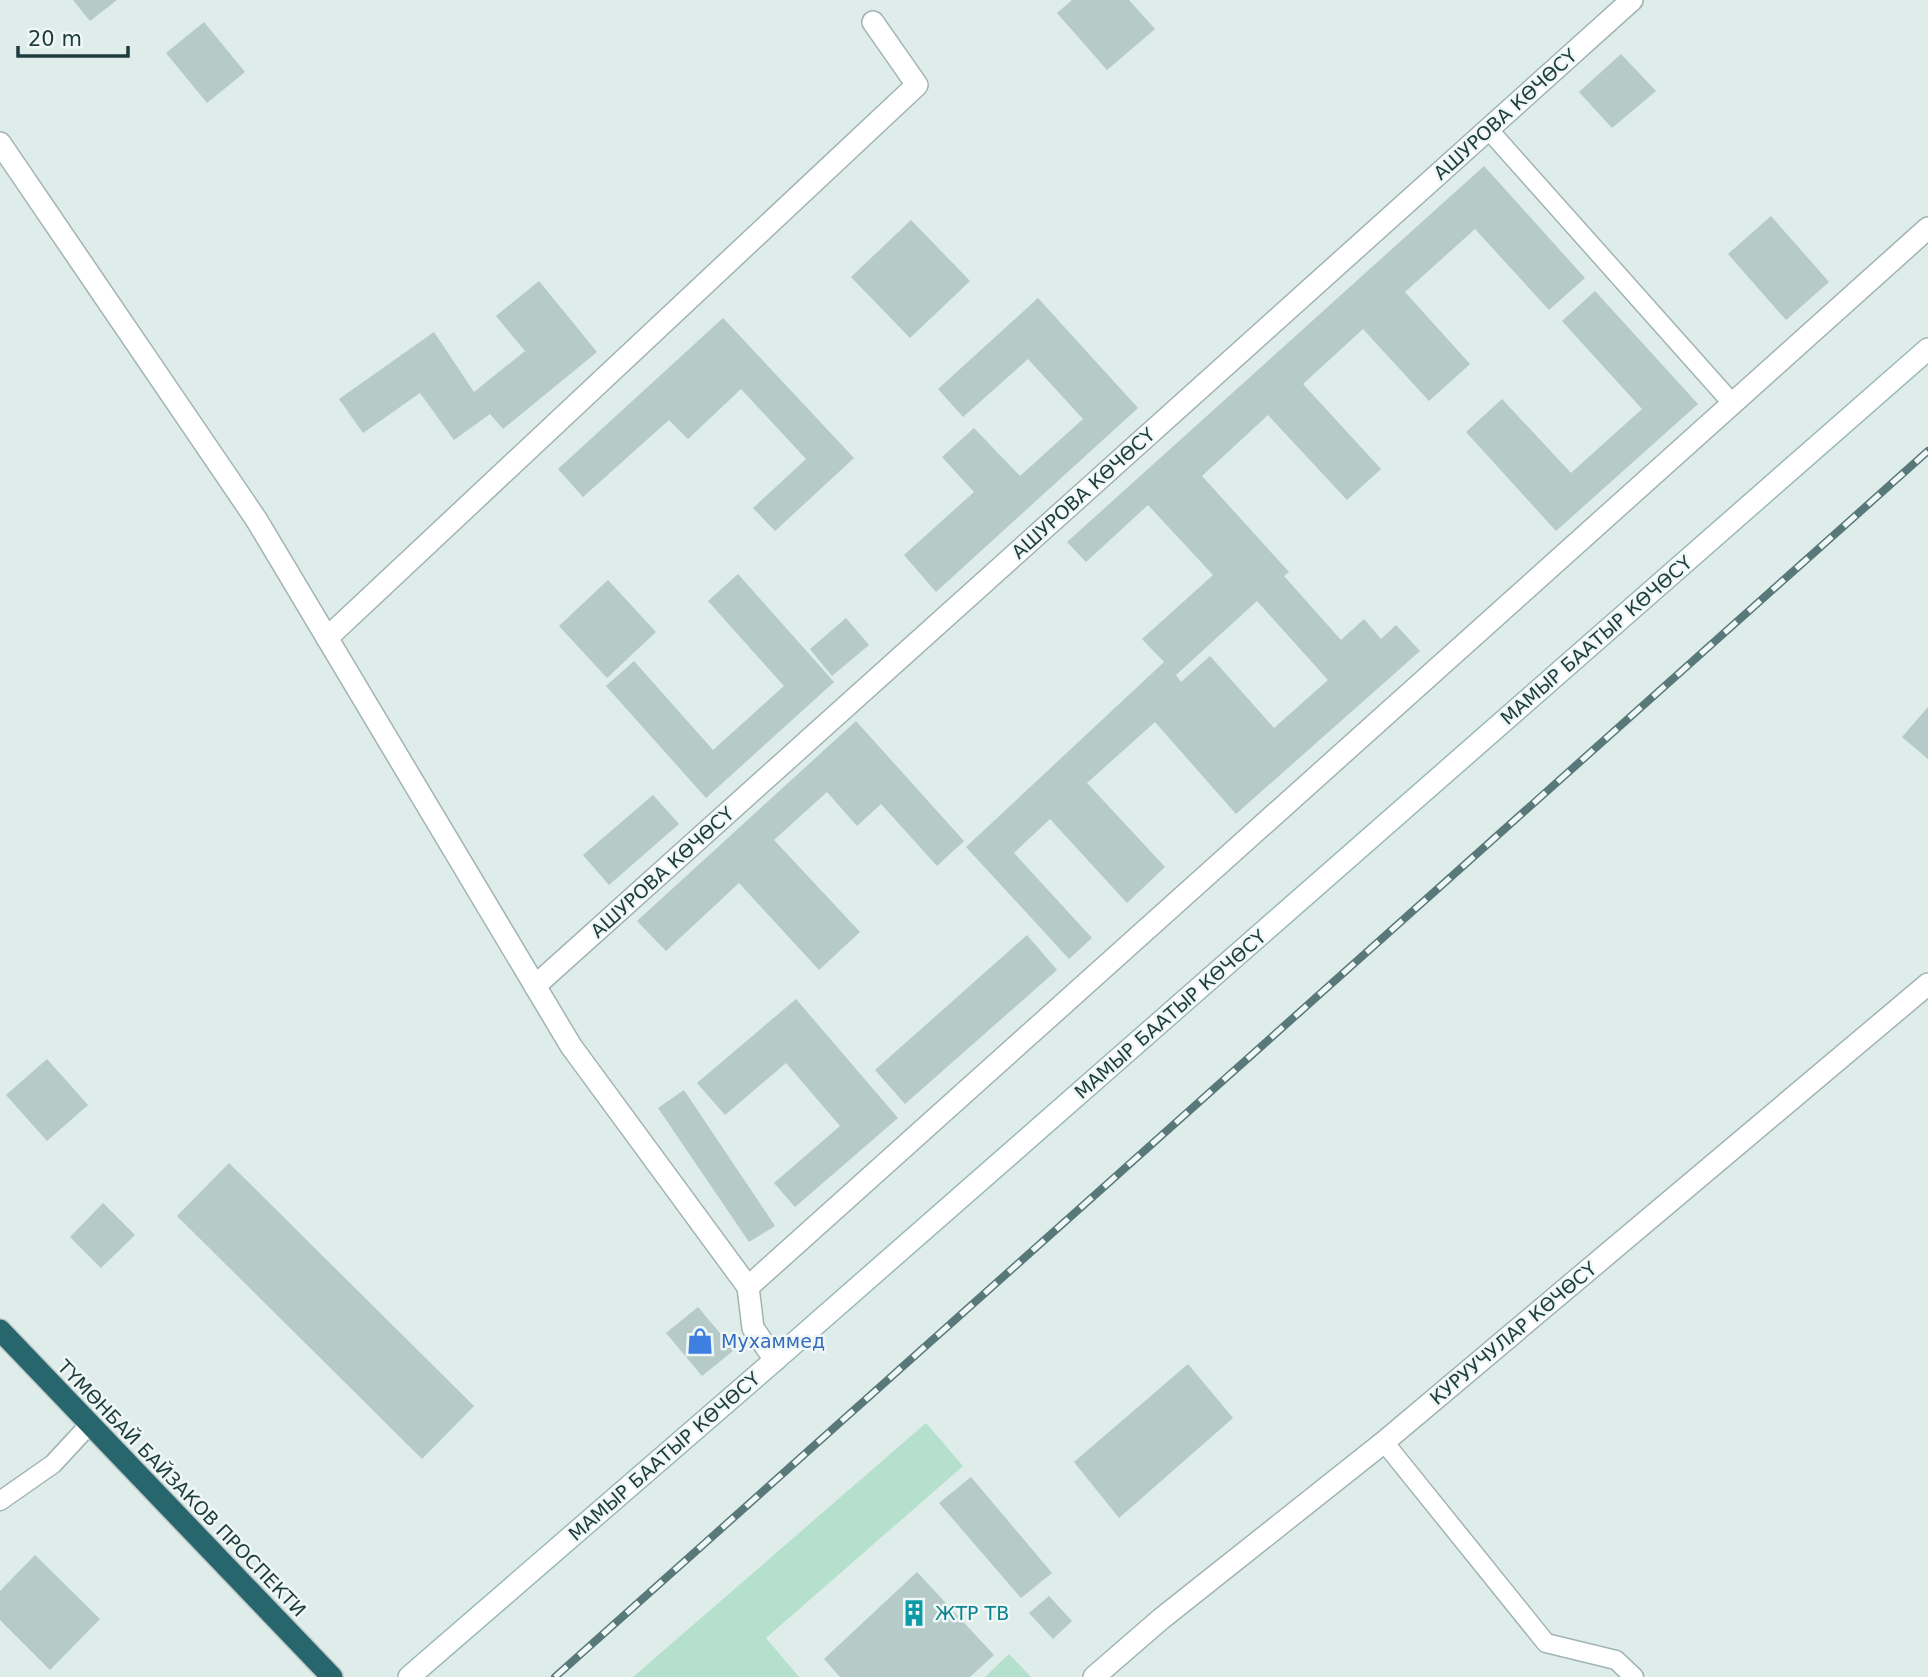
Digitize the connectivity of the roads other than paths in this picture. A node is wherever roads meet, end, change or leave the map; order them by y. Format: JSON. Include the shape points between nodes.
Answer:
{"nodes":[{"id":1,"x":1632,"y":0,"type":"edge"},
{"id":2,"x":873,"y":22,"type":"dead end"},
{"id":3,"x":1488,"y":129,"type":"junction"},
{"id":4,"x":0,"y":143,"type":"edge"},
{"id":5,"x":1928,"y":228,"type":"edge"},
{"id":6,"x":1928,"y":349,"type":"edge"},
{"id":7,"x":1732,"y":403,"type":"junction"},
{"id":8,"x":327,"y":638,"type":"junction"},
{"id":9,"x":1928,"y":984,"type":"edge"},
{"id":10,"x":535,"y":986,"type":"junction"},
{"id":11,"x":748,"y":1287,"type":"junction"},
{"id":12,"x":0,"y":1329,"type":"edge"},
{"id":13,"x":775,"y":1360,"type":"junction"},
{"id":14,"x":90,"y":1424,"type":"junction"},
{"id":15,"x":1384,"y":1442,"type":"junction"},
{"id":16,"x":0,"y":1501,"type":"edge"},
{"id":17,"x":332,"y":1677,"type":"edge"},
{"id":18,"x":410,"y":1677,"type":"edge"},
{"id":19,"x":1094,"y":1677,"type":"edge"},
{"id":20,"x":1634,"y":1677,"type":"edge"}],
"edges":[{"from":1,"to":3,"type":"street","name":"АШУРОВА КӨЧӨСҮ"},
{"from":2,"to":8,"type":"street","via":[[917,85]]},
{"from":3,"to":7,"type":"lane"},
{"from":3,"to":10,"type":"street","name":"АШУРОВА КӨЧӨСҮ"},
{"from":4,"to":8,"type":"street","via":[[256,519]]},
{"from":5,"to":7,"type":"street"},
{"from":6,"to":13,"type":"street","name":"МАМЫР БААТЫР КӨЧӨСҮ"},
{"from":7,"to":11,"type":"street"},
{"from":8,"to":10,"type":"street"},
{"from":9,"to":15,"type":"street","name":"КУРУУЧУЛАР КӨЧӨСҮ"},
{"from":10,"to":11,"type":"street","via":[[571,1046]]},
{"from":11,"to":13,"type":"street","via":[[752,1328]]},
{"from":12,"to":14,"type":"highway","name":"ТҮМӨНБАЙ БАЙЗАКОВ ПРОСПЕКТИ"},
{"from":13,"to":18,"type":"street","name":"МАМЫР БААТЫР КӨЧӨСҮ"},
{"from":14,"to":16,"type":"lane","via":[[53,1464]]},
{"from":14,"to":17,"type":"highway","name":"ТҮМӨНБАЙ БАЙЗАКОВ ПРОСПЕКТИ"},
{"from":15,"to":19,"type":"street","name":"КУРУУЧУЛАР КӨЧӨСҮ"},
{"from":15,"to":20,"type":"lane","via":[[1546,1643],[1616,1660]]}]}
